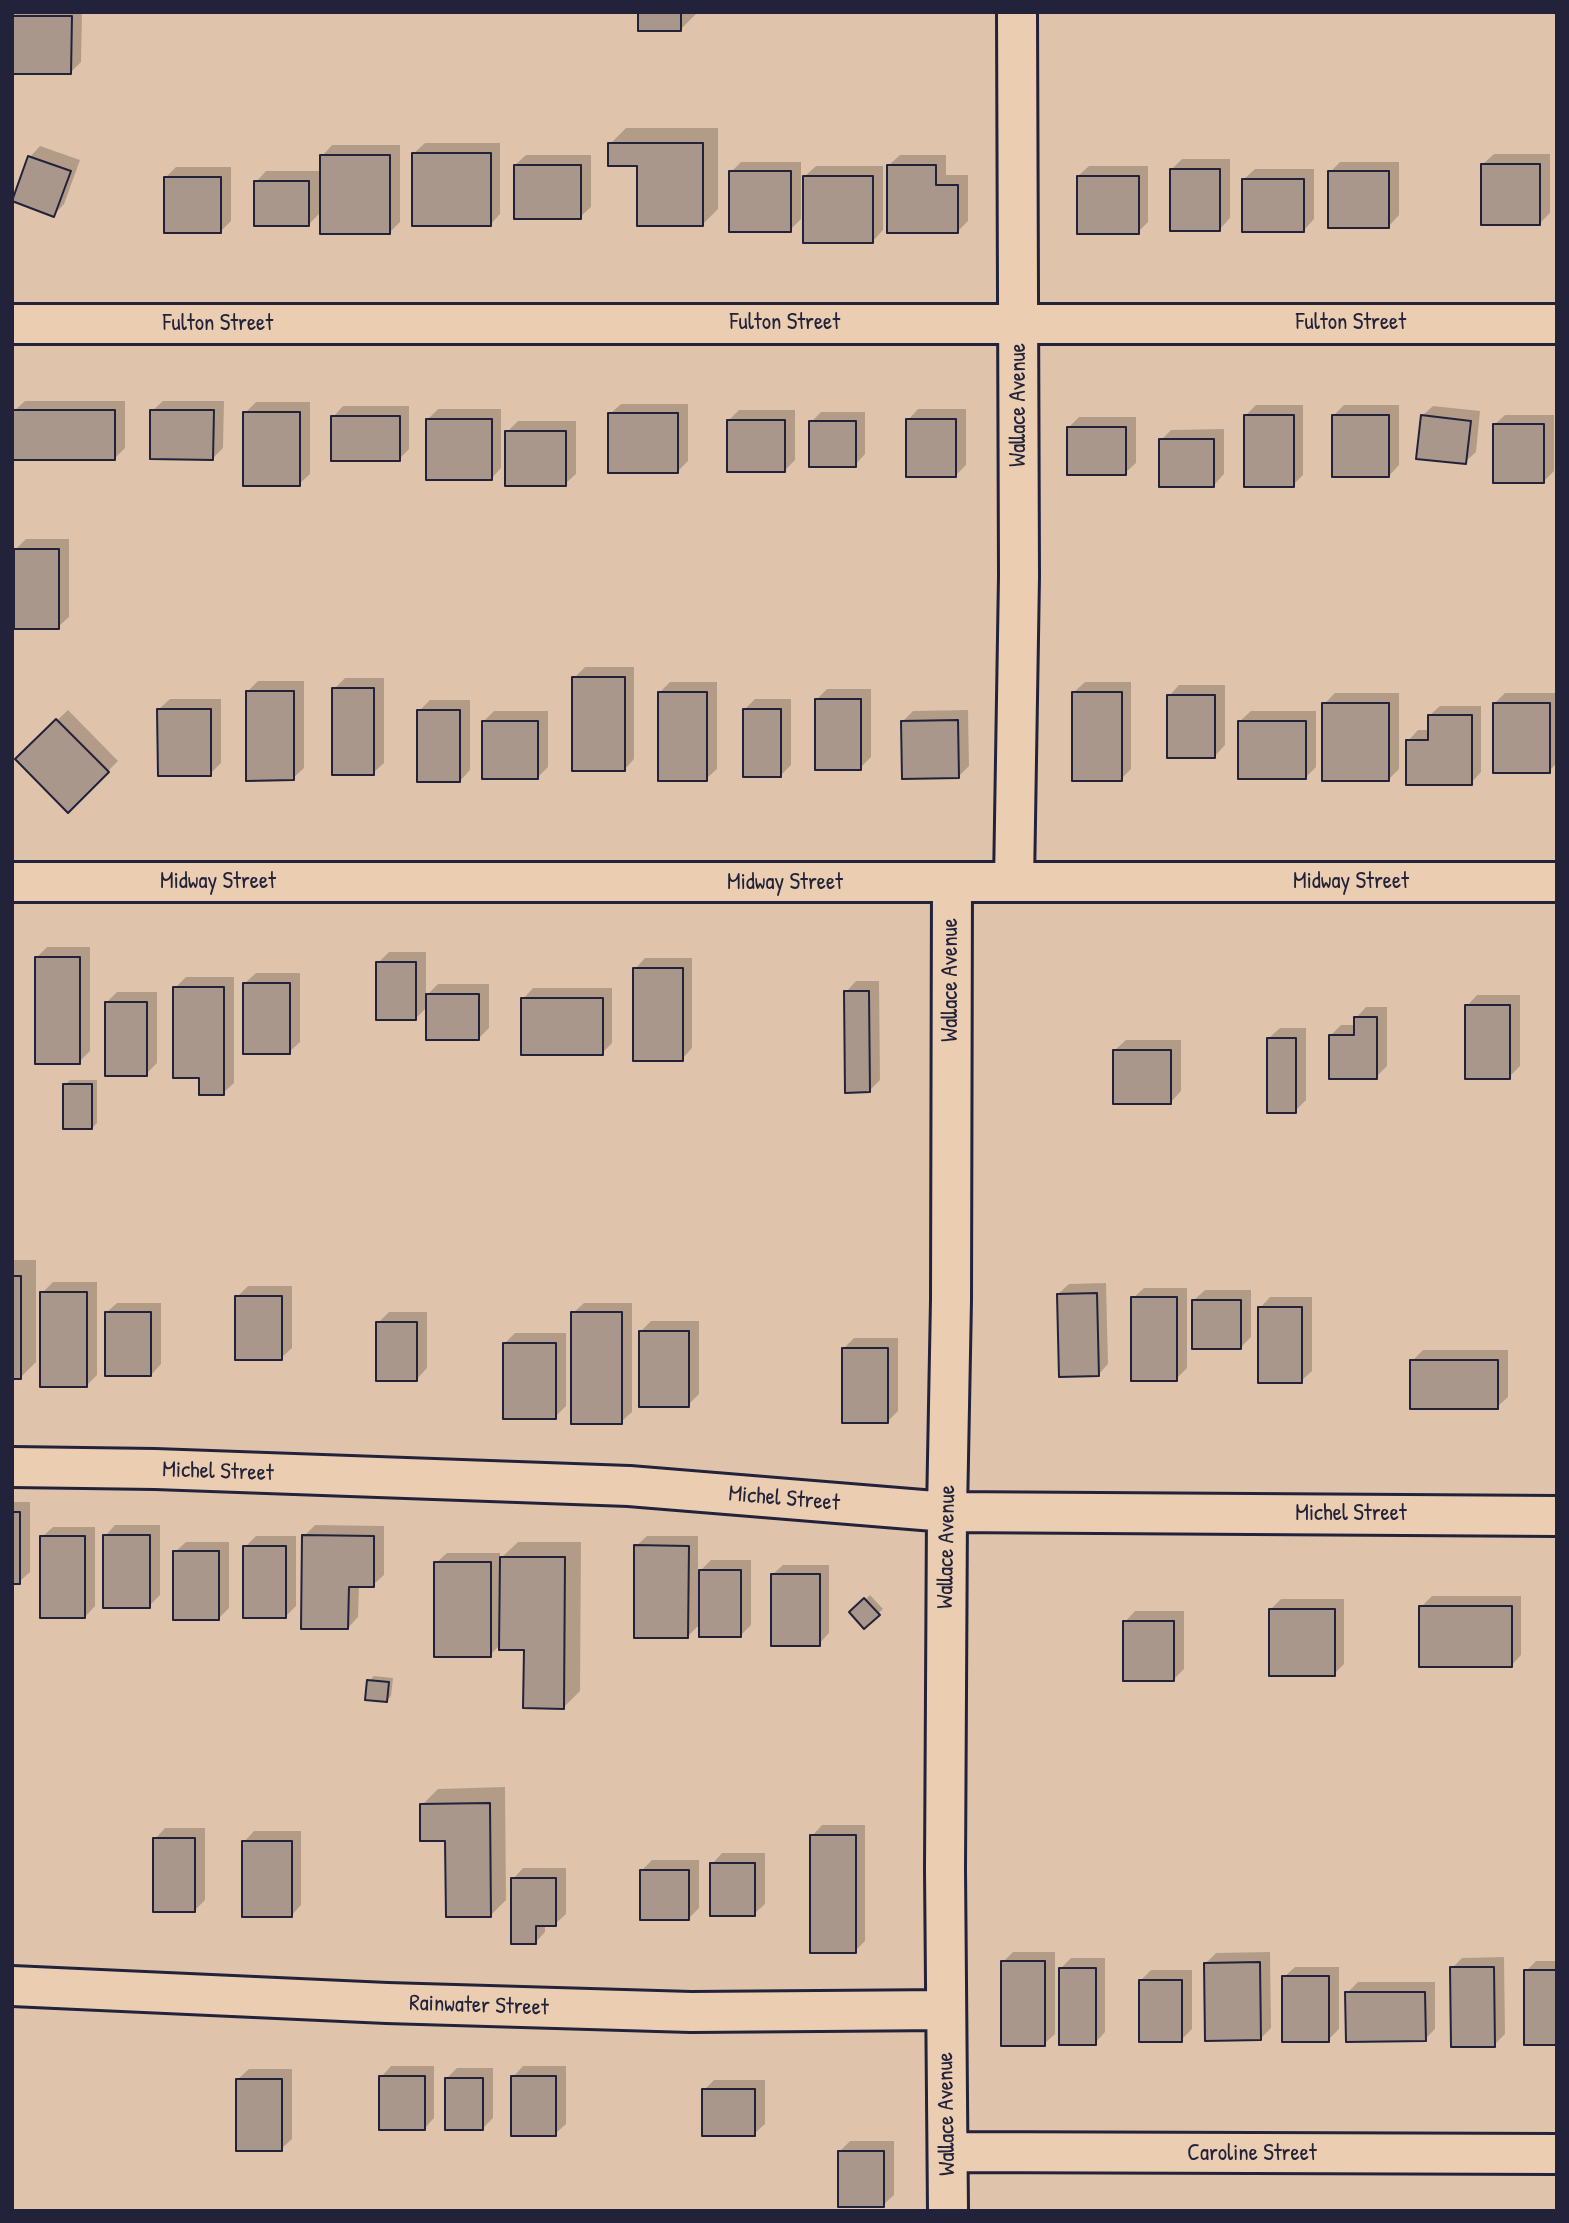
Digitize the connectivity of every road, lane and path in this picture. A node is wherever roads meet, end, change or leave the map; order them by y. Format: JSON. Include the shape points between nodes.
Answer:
{"nodes":[{"id":1,"x":1017,"y":12,"type":"edge"},
{"id":2,"x":1019,"y":322,"type":"junction"},
{"id":3,"x":12,"y":324,"type":"edge"},
{"id":4,"x":1557,"y":324,"type":"edge"},
{"id":5,"x":12,"y":882,"type":"edge"},
{"id":6,"x":1014,"y":882,"type":"junction"},
{"id":7,"x":1557,"y":882,"type":"edge"},
{"id":8,"x":952,"y":883,"type":"junction"},
{"id":9,"x":12,"y":1467,"type":"edge"},
{"id":10,"x":947,"y":1512,"type":"junction"},
{"id":11,"x":1557,"y":1516,"type":"edge"},
{"id":12,"x":12,"y":1986,"type":"edge"},
{"id":13,"x":946,"y":2010,"type":"junction"},
{"id":14,"x":948,"y":2152,"type":"junction"},
{"id":15,"x":1557,"y":2154,"type":"edge"},
{"id":16,"x":948,"y":2211,"type":"edge"}],
"edges":[{"from":1,"to":2,"type":"street","name":"Wallace Avenue"},
{"from":2,"to":3,"type":"street","name":"Fulton Street"},
{"from":2,"to":4,"type":"street","name":"Fulton Street"},
{"from":2,"to":6,"type":"street","name":"Wallace Avenue"},
{"from":5,"to":8,"type":"street","name":"Midway Street"},
{"from":6,"to":7,"type":"street","name":"Midway Street"},
{"from":6,"to":8,"type":"street","name":"Midway Street"},
{"from":8,"to":10,"type":"street","name":"Wallace Avenue"},
{"from":9,"to":10,"type":"street","name":"Michel Street","via":[[629,1486]]},
{"from":10,"to":11,"type":"street","name":"Michel Street"},
{"from":10,"to":13,"type":"street","name":"Wallace Avenue"},
{"from":12,"to":13,"type":"street","name":"Rainwater Street","via":[[691,2012]]},
{"from":13,"to":14,"type":"street","name":"Wallace Avenue"},
{"from":14,"to":15,"type":"street","name":"Caroline Street"},
{"from":14,"to":16,"type":"street","name":"Wallace Avenue"}]}
